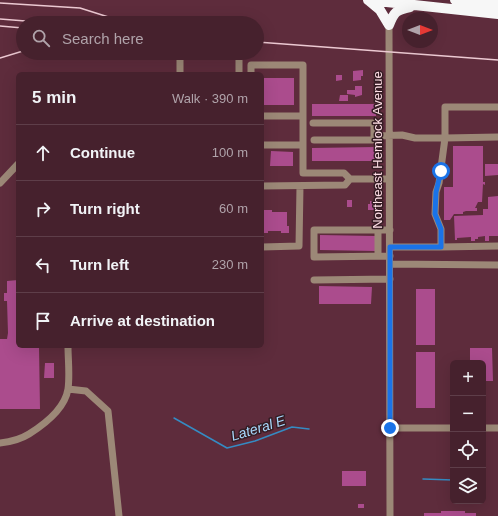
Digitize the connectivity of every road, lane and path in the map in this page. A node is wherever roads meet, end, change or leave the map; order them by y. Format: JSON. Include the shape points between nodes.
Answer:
{"nodes":[{"id":1,"x":368,"y":0,"type":"edge"},
{"id":2,"x":455,"y":0,"type":"edge"},
{"id":3,"x":418,"y":5,"type":"junction"},
{"id":4,"x":498,"y":5,"type":"edge"},
{"id":5,"x":498,"y":14,"type":"edge"},
{"id":6,"x":389,"y":24,"type":"junction"},
{"id":7,"x":180,"y":60,"type":"edge"},
{"id":8,"x":239,"y":60,"type":"edge"},
{"id":9,"x":180,"y":72,"type":"edge"},
{"id":10,"x":239,"y":72,"type":"edge"},
{"id":11,"x":251,"y":72,"type":"edge"},
{"id":12,"x":498,"y":107,"type":"edge"},
{"id":13,"x":264,"y":116,"type":"edge"},
{"id":14,"x":303,"y":116,"type":"junction"},
{"id":15,"x":313,"y":123,"type":"dead end"},
{"id":16,"x":389,"y":135,"type":"junction"},
{"id":17,"x":374,"y":136,"type":"junction"},
{"id":18,"x":498,"y":137,"type":"edge"},
{"id":19,"x":445,"y":138,"type":"junction"},
{"id":20,"x":314,"y":140,"type":"dead end"},
{"id":21,"x":264,"y":145,"type":"edge"},
{"id":22,"x":303,"y":145,"type":"junction"},
{"id":23,"x":16,"y":166,"type":"edge"},
{"id":24,"x":350,"y":179,"type":"junction"},
{"id":25,"x":389,"y":179,"type":"junction"},
{"id":26,"x":0,"y":183,"type":"edge"},
{"id":27,"x":264,"y":186,"type":"edge"},
{"id":28,"x":300,"y":186,"type":"junction"},
{"id":29,"x":378,"y":230,"type":"junction"},
{"id":30,"x":390,"y":230,"type":"junction"},
{"id":31,"x":498,"y":246,"type":"edge"},
{"id":32,"x":264,"y":247,"type":"edge"},
{"id":33,"x":390,"y":247,"type":"junction"},
{"id":34,"x":441,"y":247,"type":"junction"},
{"id":35,"x":378,"y":256,"type":"junction"},
{"id":36,"x":390,"y":260,"type":"junction"},
{"id":37,"x":498,"y":265,"type":"edge"},
{"id":38,"x":390,"y":279,"type":"junction"},
{"id":39,"x":314,"y":280,"type":"dead end"},
{"id":40,"x":68,"y":348,"type":"edge"},
{"id":41,"x":68,"y":389,"type":"junction"},
{"id":42,"x":390,"y":428,"type":"junction"},
{"id":43,"x":450,"y":428,"type":"edge"},
{"id":44,"x":486,"y":428,"type":"edge"},
{"id":45,"x":498,"y":428,"type":"edge"},
{"id":46,"x":0,"y":443,"type":"edge"},
{"id":47,"x":120,"y":516,"type":"edge"},
{"id":48,"x":390,"y":516,"type":"edge"}],
"edges":[{"from":1,"to":3,"type":"highway"},
{"from":1,"to":6,"type":"highway","via":[[380,10]]},
{"from":2,"to":4,"type":"highway"},
{"from":3,"to":5,"type":"highway"},
{"from":3,"to":6,"type":"highway","via":[[398,10]]},
{"from":6,"to":16,"type":"street","name":"Northeast Hemlock Avenue"},
{"from":7,"to":9,"type":"street"},
{"from":8,"to":10,"type":"street"},
{"from":11,"to":14,"type":"street","via":[[251,65],[303,65]]},
{"from":12,"to":19,"type":"street","via":[[446,107]]},
{"from":13,"to":14,"type":"street"},
{"from":14,"to":22,"type":"street"},
{"from":15,"to":17,"type":"street","via":[[374,123]]},
{"from":16,"to":17,"type":"street"},
{"from":16,"to":19,"type":"street"},
{"from":16,"to":25,"type":"street","name":"Northeast Hemlock Avenue"},
{"from":17,"to":20,"type":"street","via":[[374,140]]},
{"from":18,"to":19,"type":"street"},
{"from":19,"to":34,"type":"street","via":[[435,214],[441,229]]},
{"from":21,"to":22,"type":"street"},
{"from":22,"to":24,"type":"street","via":[[303,173],[344,173]]},
{"from":23,"to":26,"type":"street"},
{"from":24,"to":25,"type":"street"},
{"from":24,"to":28,"type":"street","via":[[345,185]]},
{"from":25,"to":30,"type":"street","name":"Northeast Hemlock Avenue"},
{"from":27,"to":28,"type":"street"},
{"from":28,"to":32,"type":"street","via":[[299,246]]},
{"from":29,"to":30,"type":"street"},
{"from":29,"to":35,"type":"street"},
{"from":29,"to":35,"type":"street","via":[[314,230],[314,257]]},
{"from":30,"to":33,"type":"street","name":"Northeast Hemlock Avenue"},
{"from":31,"to":34,"type":"street"},
{"from":33,"to":34,"type":"street"},
{"from":33,"to":36,"type":"street","name":"Northeast Hemlock Avenue"},
{"from":35,"to":36,"type":"street"},
{"from":36,"to":37,"type":"street"},
{"from":36,"to":38,"type":"street","name":"Northeast Hemlock Avenue"},
{"from":38,"to":39,"type":"street"},
{"from":38,"to":42,"type":"street","name":"Northeast Hemlock Avenue"},
{"from":40,"to":41,"type":"street"},
{"from":41,"to":46,"type":"street","via":[[63,405],[29,435]]},
{"from":41,"to":47,"type":"street","via":[[86,391],[108,411]]},
{"from":42,"to":43,"type":"street"},
{"from":42,"to":48,"type":"street","name":"Northeast Hemlock Avenue"},
{"from":44,"to":45,"type":"street"}]}
